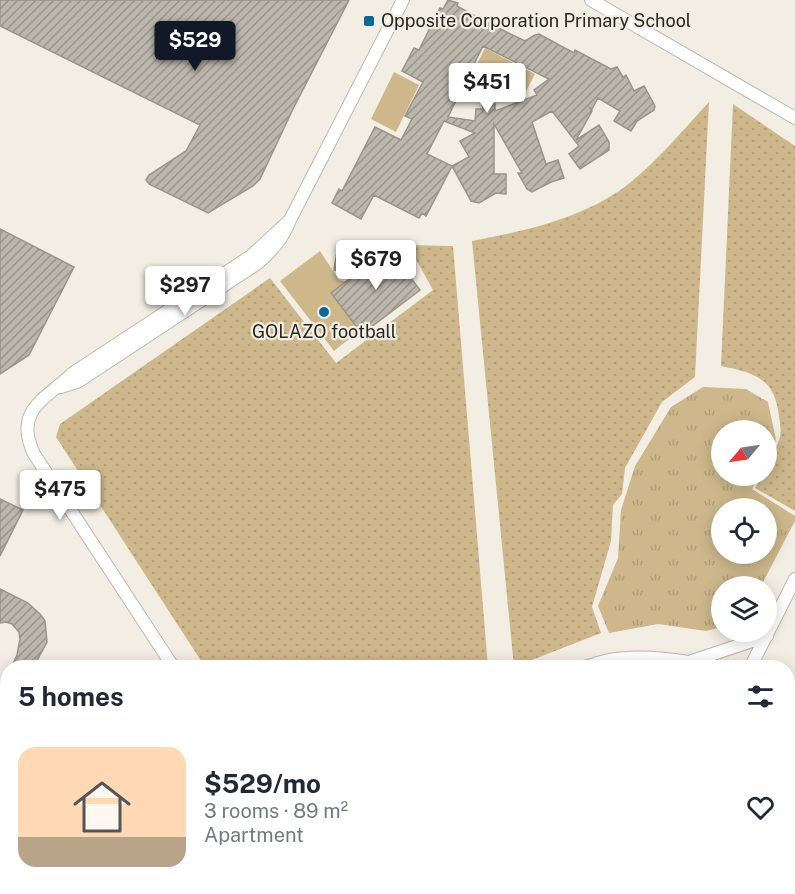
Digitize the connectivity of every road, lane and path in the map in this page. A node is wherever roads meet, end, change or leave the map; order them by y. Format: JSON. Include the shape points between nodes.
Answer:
{"nodes":[{"id":1,"x":403,"y":0,"type":"edge"},
{"id":2,"x":591,"y":0,"type":"edge"},
{"id":3,"x":795,"y":118,"type":"edge"},
{"id":4,"x":795,"y":579,"type":"edge"},
{"id":5,"x":777,"y":616,"type":"edge"},
{"id":6,"x":749,"y":642,"type":"edge"},
{"id":7,"x":764,"y":642,"type":"edge"},
{"id":8,"x":169,"y":660,"type":"edge"},
{"id":9,"x":610,"y":660,"type":"edge"},
{"id":10,"x":673,"y":660,"type":"edge"},
{"id":11,"x":694,"y":660,"type":"edge"},
{"id":12,"x":754,"y":660,"type":"edge"}],
"edges":[{"from":1,"to":8,"type":"street","via":[[284,236],[274,248],[258,263],[79,381],[57,388],[38,402],[27,422],[30,444]]},
{"from":2,"to":3,"type":"street"},
{"from":4,"to":5,"type":"street"},
{"from":6,"to":11,"type":"street"},
{"from":7,"to":12,"type":"street"},
{"from":9,"to":10,"type":"street"}]}
